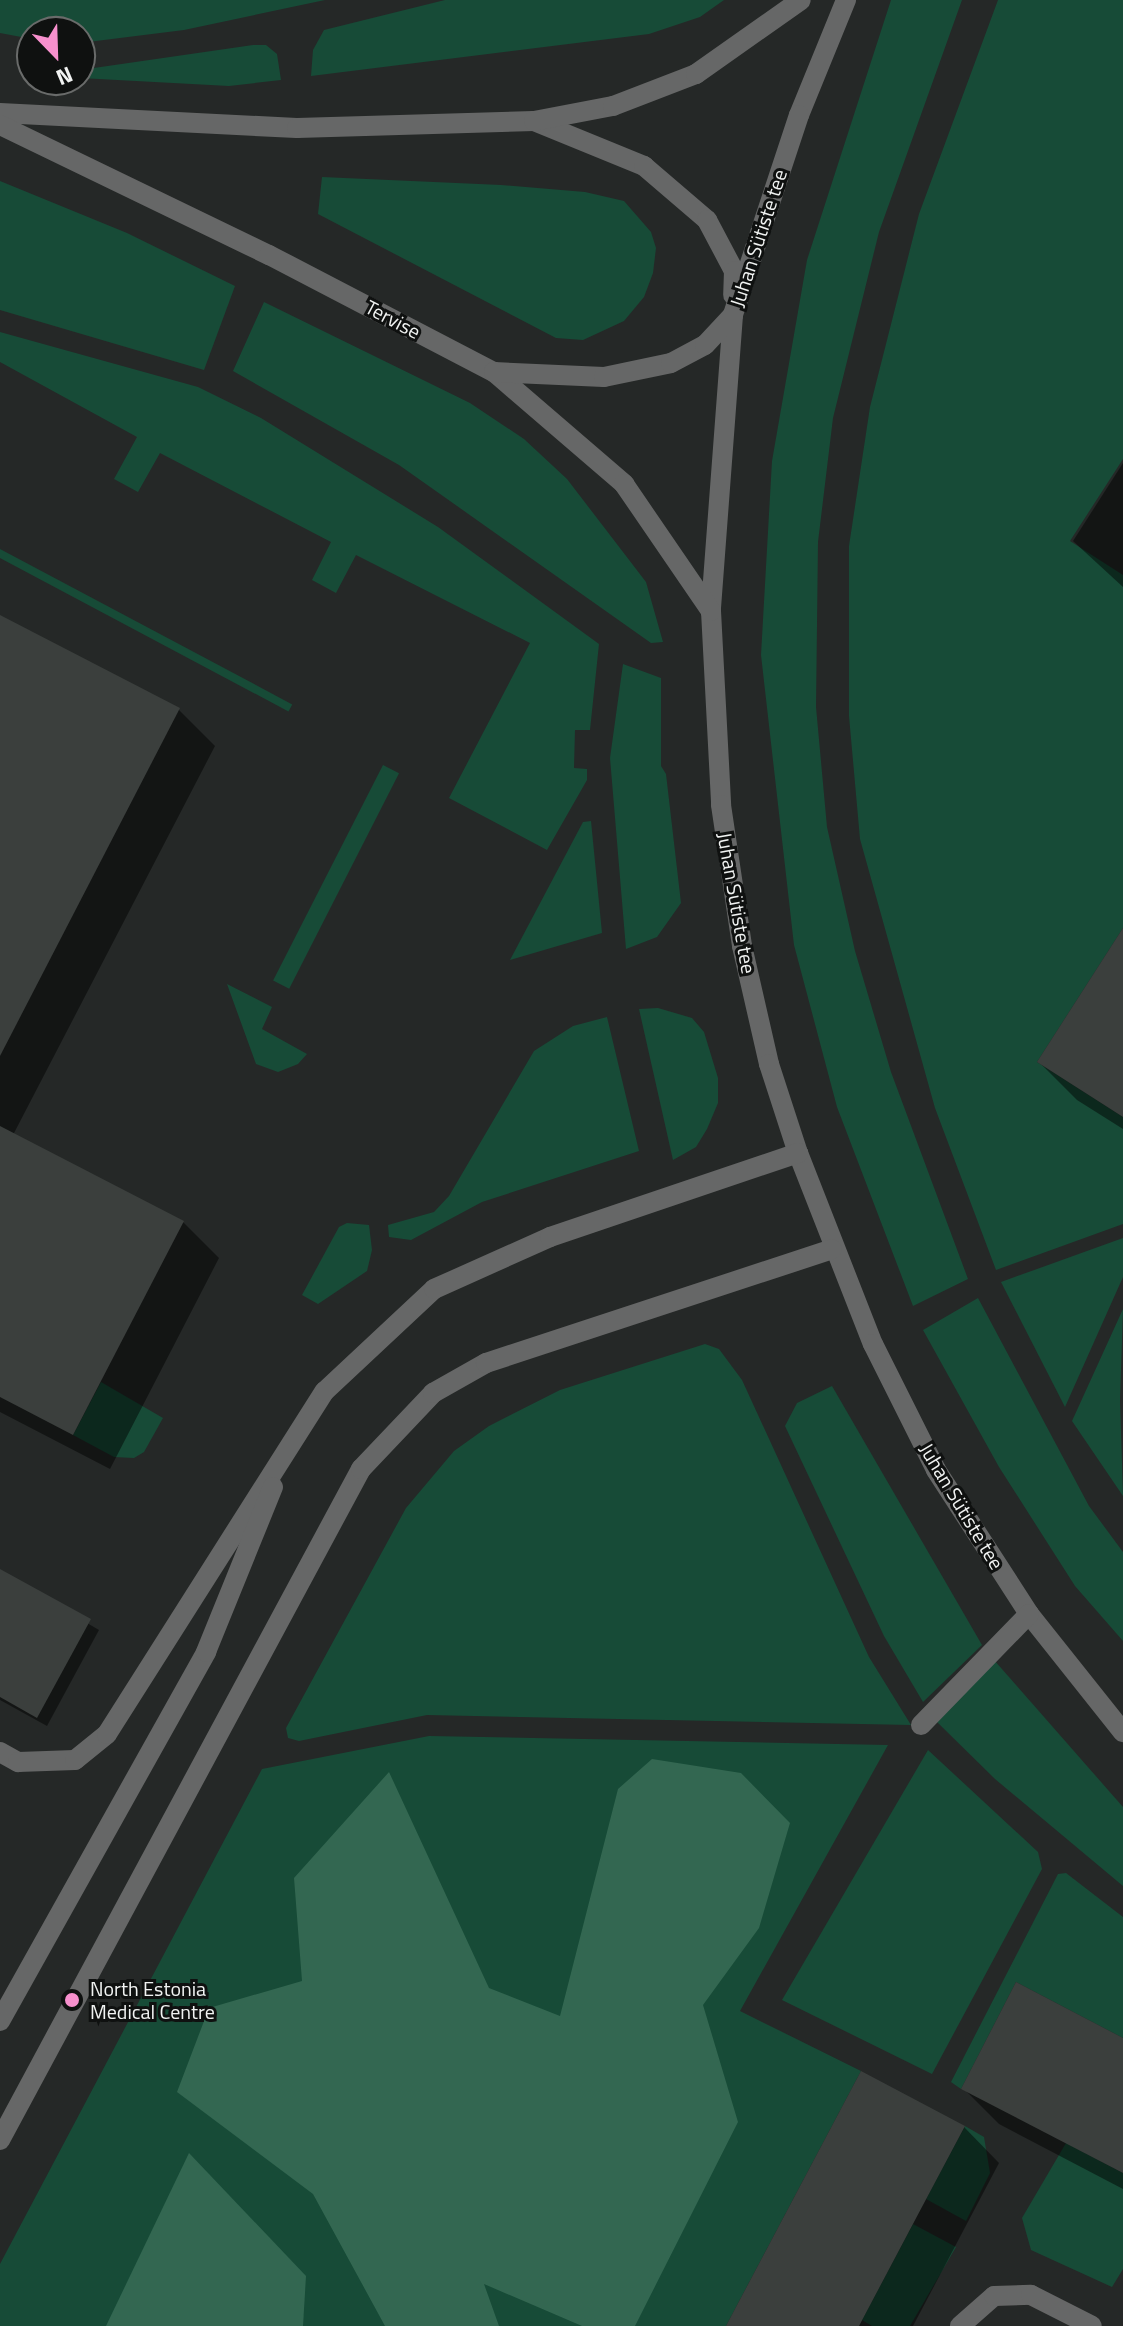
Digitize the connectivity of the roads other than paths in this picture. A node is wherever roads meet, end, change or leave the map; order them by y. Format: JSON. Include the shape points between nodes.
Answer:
{"nodes":[{"id":1,"x":801,"y":0,"type":"edge"},
{"id":2,"x":846,"y":0,"type":"edge"},
{"id":3,"x":0,"y":113,"type":"edge"},
{"id":4,"x":534,"y":121,"type":"junction"},
{"id":5,"x":0,"y":125,"type":"edge"},
{"id":6,"x":733,"y":315,"type":"junction"},
{"id":7,"x":494,"y":372,"type":"junction"},
{"id":8,"x":711,"y":611,"type":"junction"},
{"id":9,"x":798,"y":1153,"type":"junction"},
{"id":10,"x":832,"y":1249,"type":"junction"},
{"id":11,"x":295,"y":1436,"type":"junction"},
{"id":12,"x":1029,"y":1614,"type":"junction"},
{"id":13,"x":921,"y":1725,"type":"dead end"},
{"id":14,"x":1123,"y":1732,"type":"edge"},
{"id":15,"x":0,"y":1752,"type":"edge"},
{"id":16,"x":0,"y":2021,"type":"edge"},
{"id":17,"x":0,"y":2140,"type":"edge"},
{"id":18,"x":960,"y":2326,"type":"edge"},
{"id":19,"x":1092,"y":2326,"type":"edge"}],
"edges":[{"from":1,"to":4,"type":"street","via":[[696,74],[613,106]]},
{"from":2,"to":6,"type":"street","name":"Juhan Sütiste tee","via":[[799,115]]},
{"from":3,"to":4,"type":"street","via":[[297,128]]},
{"from":4,"to":6,"type":"street","via":[[644,166],[707,220],[734,271]]},
{"from":5,"to":7,"type":"street","name":"Tervise","via":[[269,255]]},
{"from":6,"to":7,"type":"street","via":[[705,345],[671,363],[604,377]]},
{"from":6,"to":8,"type":"street","name":"Juhan Sütiste tee"},
{"from":7,"to":8,"type":"street","name":"Tervise","via":[[624,484]]},
{"from":8,"to":9,"type":"street","name":"Juhan Sütiste tee","via":[[721,805],[742,946],[769,1064]]},
{"from":9,"to":10,"type":"street","name":"Juhan Sütiste tee"},
{"from":9,"to":11,"type":"street","via":[[550,1237],[434,1289],[325,1391]]},
{"from":10,"to":12,"type":"street","name":"Juhan Sütiste tee","via":[[936,1470]]},
{"from":10,"to":17,"type":"street","via":[[486,1363],[433,1393],[361,1469]]},
{"from":11,"to":15,"type":"street","via":[[107,1734],[75,1760],[18,1762]]},
{"from":11,"to":16,"type":"street","via":[[206,1652]]},
{"from":12,"to":13,"type":"street"},
{"from":12,"to":14,"type":"street","name":"Juhan Sütiste tee"},
{"from":18,"to":19,"type":"street","via":[[994,2296],[1031,2295]]}]}
